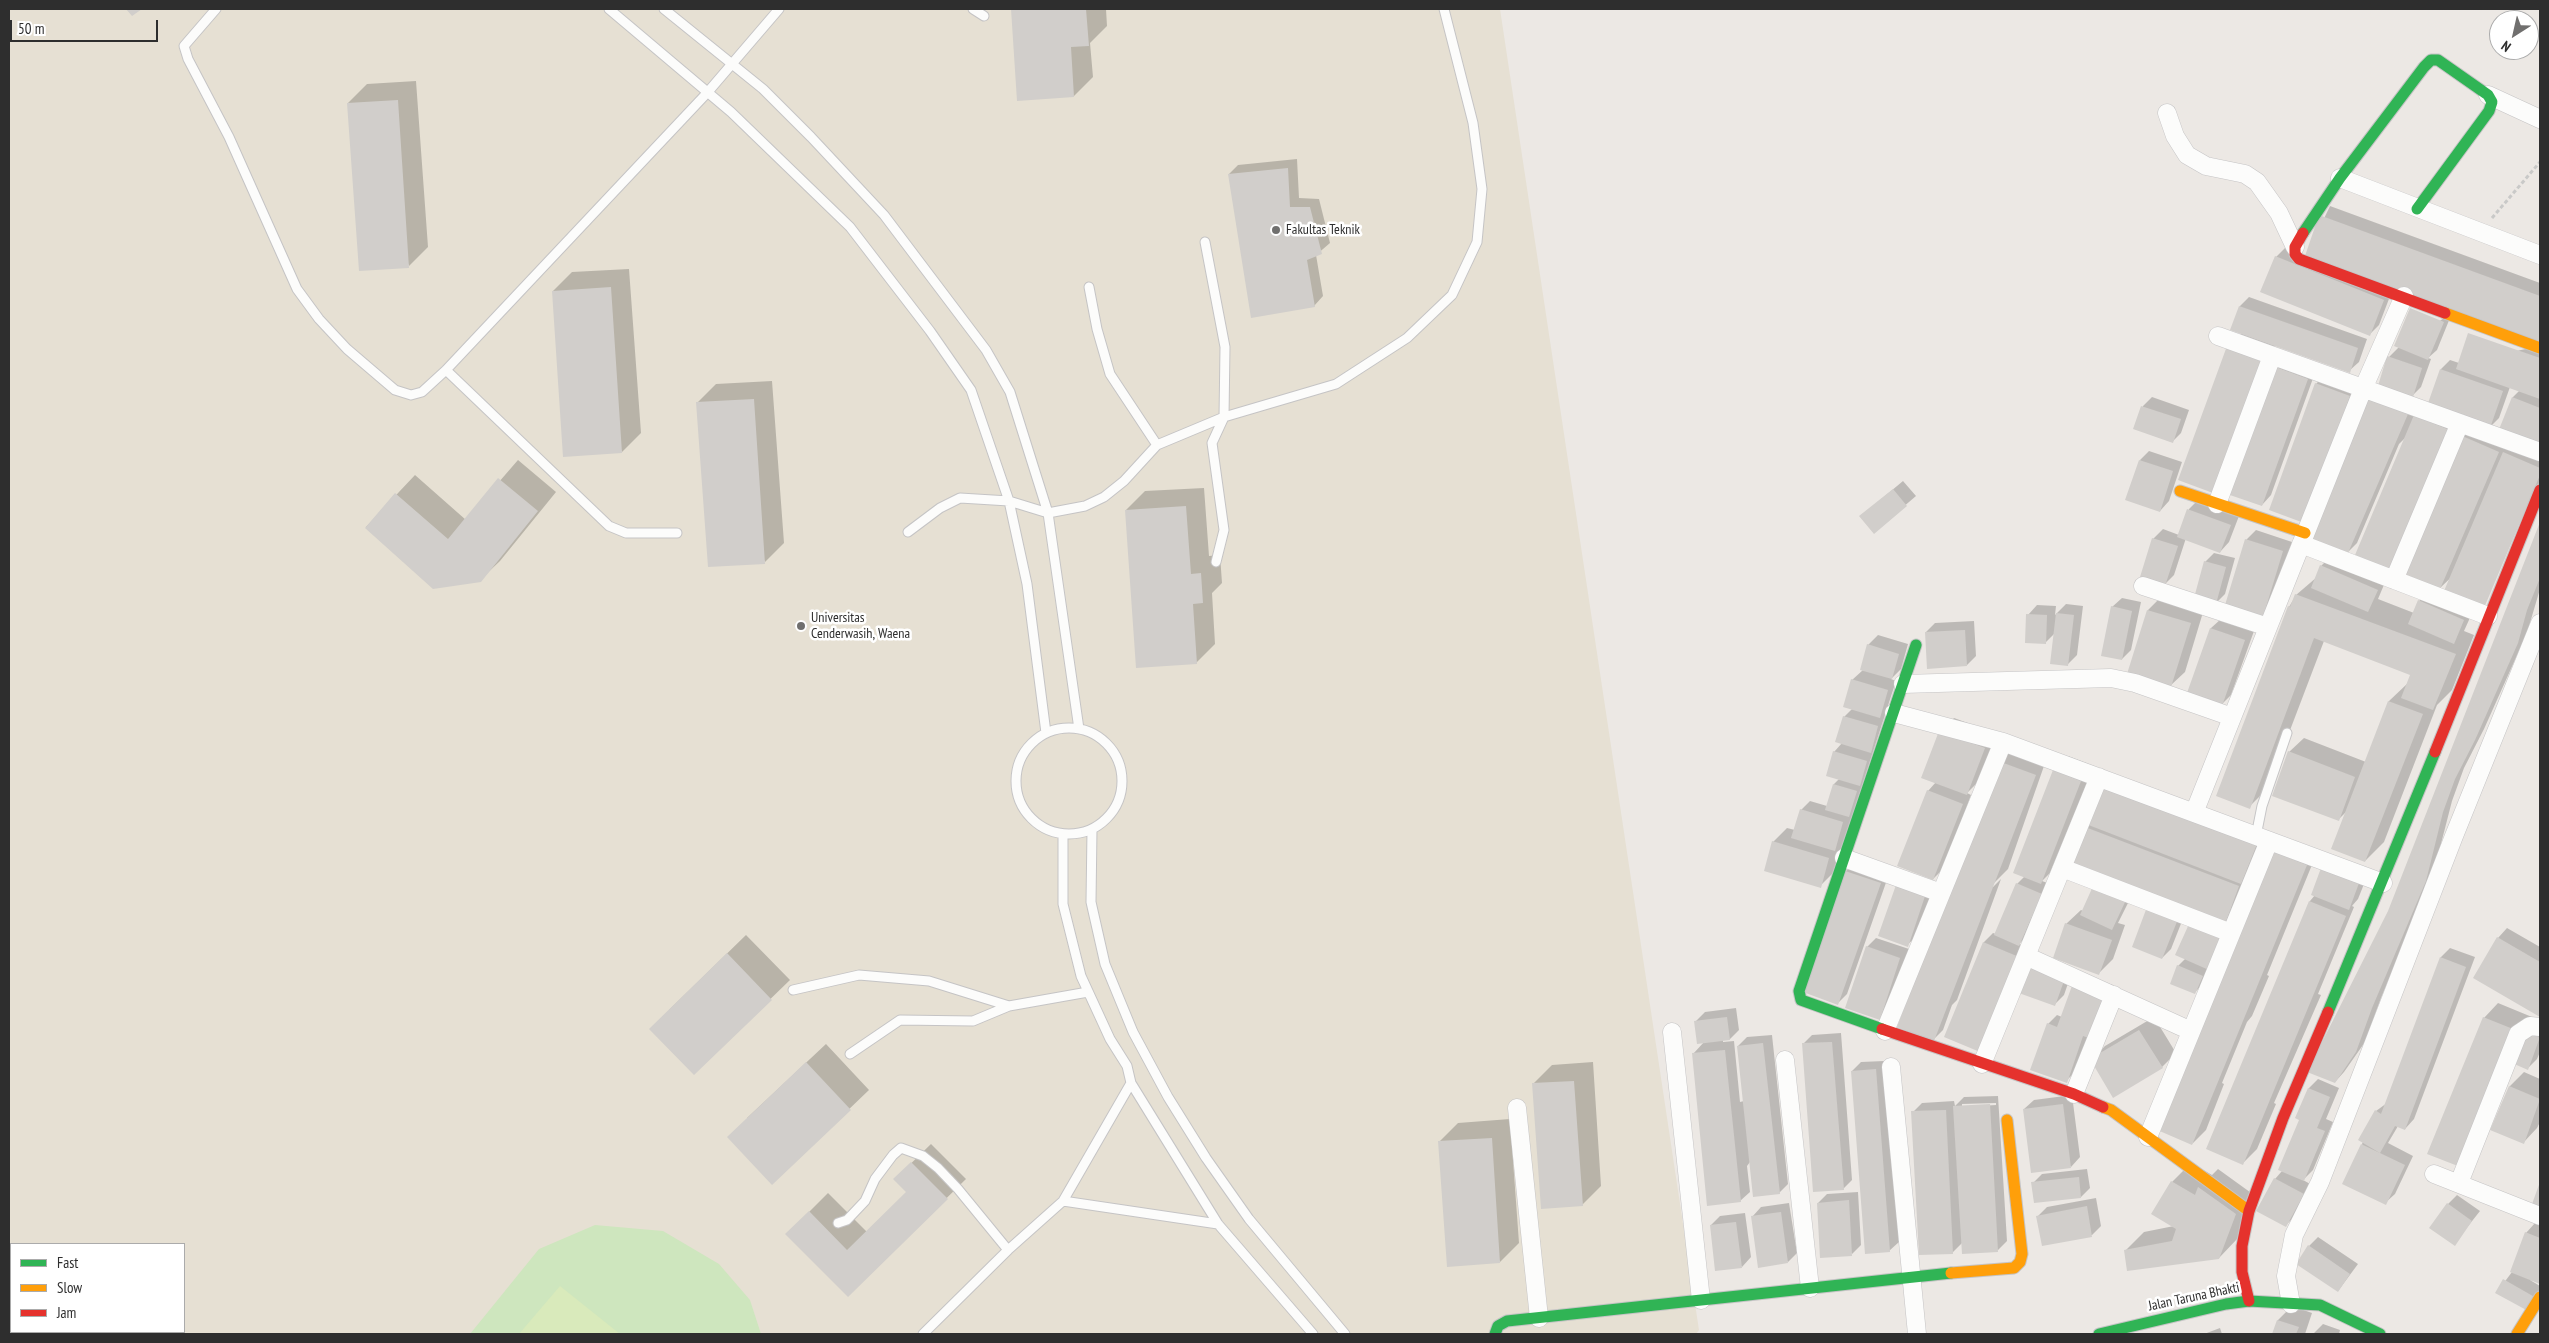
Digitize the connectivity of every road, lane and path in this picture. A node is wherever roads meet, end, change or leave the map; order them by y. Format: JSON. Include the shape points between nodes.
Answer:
{"nodes":[{"id":1,"x":216,"y":9,"type":"edge"},
{"id":2,"x":608,"y":9,"type":"edge"},
{"id":3,"x":664,"y":9,"type":"edge"},
{"id":4,"x":779,"y":9,"type":"edge"},
{"id":5,"x":973,"y":9,"type":"edge"},
{"id":6,"x":1444,"y":9,"type":"edge"},
{"id":7,"x":984,"y":16,"type":"dead end"},
{"id":8,"x":732,"y":63,"type":"junction"},
{"id":9,"x":708,"y":92,"type":"junction"},
{"id":10,"x":2488,"y":95,"type":"junction"},
{"id":11,"x":2167,"y":113,"type":"dead end"},
{"id":12,"x":2540,"y":119,"type":"edge"},
{"id":13,"x":2540,"y":162,"type":"edge"},
{"id":14,"x":2340,"y":178,"type":"junction"},
{"id":15,"x":2417,"y":209,"type":"junction"},
{"id":16,"x":2480,"y":233,"type":"junction"},
{"id":17,"x":1205,"y":242,"type":"dead end"},
{"id":18,"x":2295,"y":247,"type":"junction"},
{"id":19,"x":2540,"y":254,"type":"edge"},
{"id":20,"x":1089,"y":287,"type":"dead end"},
{"id":21,"x":2404,"y":296,"type":"junction"},
{"id":22,"x":2218,"y":336,"type":"dead end"},
{"id":23,"x":2540,"y":348,"type":"edge"},
{"id":24,"x":2272,"y":356,"type":"junction"},
{"id":25,"x":446,"y":370,"type":"junction"},
{"id":26,"x":2363,"y":388,"type":"junction"},
{"id":27,"x":1224,"y":417,"type":"junction"},
{"id":28,"x":2460,"y":423,"type":"junction"},
{"id":29,"x":1158,"y":445,"type":"junction"},
{"id":30,"x":2540,"y":452,"type":"edge"},
{"id":31,"x":2540,"y":490,"type":"edge"},
{"id":32,"x":2180,"y":492,"type":"dead end"},
{"id":33,"x":1009,"y":501,"type":"junction"},
{"id":34,"x":2217,"y":504,"type":"junction"},
{"id":35,"x":1048,"y":513,"type":"junction"},
{"id":36,"x":908,"y":532,"type":"dead end"},
{"id":37,"x":677,"y":533,"type":"dead end"},
{"id":38,"x":2303,"y":539,"type":"junction"},
{"id":39,"x":1216,"y":562,"type":"dead end"},
{"id":40,"x":2394,"y":580,"type":"junction"},
{"id":41,"x":2143,"y":586,"type":"dead end"},
{"id":42,"x":2488,"y":616,"type":"junction"},
{"id":43,"x":2540,"y":623,"type":"edge"},
{"id":44,"x":2268,"y":627,"type":"junction"},
{"id":45,"x":1916,"y":644,"type":"dead end"},
{"id":46,"x":1903,"y":684,"type":"junction"},
{"id":47,"x":1894,"y":713,"type":"junction"},
{"id":48,"x":2232,"y":716,"type":"junction"},
{"id":49,"x":1079,"y":729,"type":"junction"},
{"id":50,"x":1046,"y":732,"type":"junction"},
{"id":51,"x":2286,"y":733,"type":"dead end"},
{"id":52,"x":2003,"y":742,"type":"junction"},
{"id":53,"x":2099,"y":777,"type":"junction"},
{"id":54,"x":2194,"y":812,"type":"junction"},
{"id":55,"x":1092,"y":830,"type":"junction"},
{"id":56,"x":1063,"y":835,"type":"junction"},
{"id":57,"x":2262,"y":838,"type":"junction"},
{"id":58,"x":1844,"y":858,"type":"junction"},
{"id":59,"x":2062,"y":868,"type":"junction"},
{"id":60,"x":2383,"y":882,"type":"junction"},
{"id":61,"x":1941,"y":893,"type":"junction"},
{"id":62,"x":2231,"y":933,"type":"junction"},
{"id":63,"x":2026,"y":956,"type":"junction"},
{"id":64,"x":793,"y":990,"type":"dead end"},
{"id":65,"x":1088,"y":992,"type":"junction"},
{"id":66,"x":2114,"y":995,"type":"junction"},
{"id":67,"x":1009,"y":1006,"type":"junction"},
{"id":68,"x":2540,"y":1027,"type":"edge"},
{"id":69,"x":1885,"y":1031,"type":"junction"},
{"id":70,"x":2191,"y":1031,"type":"junction"},
{"id":71,"x":1672,"y":1032,"type":"dead end"},
{"id":72,"x":850,"y":1054,"type":"dead end"},
{"id":73,"x":1785,"y":1060,"type":"dead end"},
{"id":74,"x":1982,"y":1064,"type":"junction"},
{"id":75,"x":1891,"y":1067,"type":"dead end"},
{"id":76,"x":1131,"y":1083,"type":"junction"},
{"id":77,"x":2074,"y":1094,"type":"junction"},
{"id":78,"x":1517,"y":1108,"type":"dead end"},
{"id":79,"x":2006,"y":1120,"type":"dead end"},
{"id":80,"x":2148,"y":1137,"type":"junction"},
{"id":81,"x":2434,"y":1174,"type":"dead end"},
{"id":82,"x":2459,"y":1183,"type":"junction"},
{"id":83,"x":1063,"y":1201,"type":"junction"},
{"id":84,"x":2248,"y":1211,"type":"junction"},
{"id":85,"x":2540,"y":1216,"type":"edge"},
{"id":86,"x":838,"y":1223,"type":"dead end"},
{"id":87,"x":1218,"y":1224,"type":"junction"},
{"id":88,"x":1008,"y":1250,"type":"junction"},
{"id":89,"x":1910,"y":1276,"type":"junction"},
{"id":90,"x":1810,"y":1288,"type":"junction"},
{"id":91,"x":2540,"y":1297,"type":"edge"},
{"id":92,"x":1701,"y":1300,"type":"junction"},
{"id":93,"x":2249,"y":1301,"type":"junction"},
{"id":94,"x":2291,"y":1304,"type":"junction"},
{"id":95,"x":1539,"y":1318,"type":"junction"},
{"id":96,"x":923,"y":1334,"type":"edge"},
{"id":97,"x":1313,"y":1334,"type":"edge"},
{"id":98,"x":1345,"y":1334,"type":"edge"},
{"id":99,"x":1495,"y":1334,"type":"edge"},
{"id":100,"x":1917,"y":1334,"type":"edge"},
{"id":101,"x":2099,"y":1334,"type":"edge"},
{"id":102,"x":2380,"y":1334,"type":"edge"},
{"id":103,"x":2517,"y":1334,"type":"edge"}],
"edges":[{"from":1,"to":25,"type":"lane","via":[[184,46],[229,137],[297,290],[347,349],[395,390],[411,395],[422,392]]},
{"from":2,"to":9,"type":"lane"},
{"from":3,"to":8,"type":"lane"},
{"from":4,"to":8,"type":"lane"},
{"from":5,"to":7,"type":"lane"},
{"from":6,"to":27,"type":"lane","via":[[1474,123],[1482,189],[1477,242],[1452,295],[1407,338],[1336,384]]},
{"from":8,"to":9,"type":"lane"},
{"from":8,"to":35,"type":"lane","via":[[810,137],[884,215],[986,350],[1010,392]]},
{"from":9,"to":25,"type":"lane"},
{"from":9,"to":33,"type":"lane","via":[[850,227],[930,331],[971,390]]},
{"from":10,"to":12,"type":"street"},
{"from":10,"to":14,"type":"street","via":[[2438,60],[2430,60]]},
{"from":10,"to":15,"type":"street","via":[[2492,102],[2489,110]]},
{"from":11,"to":18,"type":"street","via":[[2175,136],[2187,155],[2206,166],[2245,174],[2257,182],[2279,213]]},
{"from":13,"to":16,"type":"path"},
{"from":14,"to":15,"type":"street"},
{"from":14,"to":18,"type":"street"},
{"from":15,"to":16,"type":"street"},
{"from":16,"to":19,"type":"street"},
{"from":17,"to":27,"type":"lane","via":[[1225,346]]},
{"from":18,"to":21,"type":"street","via":[[2299,259]]},
{"from":20,"to":29,"type":"lane","via":[[1110,374]]},
{"from":21,"to":23,"type":"street"},
{"from":21,"to":26,"type":"street"},
{"from":22,"to":24,"type":"street"},
{"from":24,"to":26,"type":"street"},
{"from":24,"to":34,"type":"street"},
{"from":25,"to":37,"type":"lane","via":[[609,526],[626,533]]},
{"from":26,"to":28,"type":"street"},
{"from":26,"to":38,"type":"street"},
{"from":27,"to":29,"type":"lane"},
{"from":27,"to":39,"type":"lane","via":[[1212,443],[1224,530]]},
{"from":28,"to":30,"type":"street"},
{"from":28,"to":40,"type":"street"},
{"from":29,"to":35,"type":"lane","via":[[1104,497],[1085,506]]},
{"from":31,"to":42,"type":"street"},
{"from":32,"to":34,"type":"street"},
{"from":33,"to":35,"type":"lane"},
{"from":33,"to":36,"type":"lane","via":[[960,498],[940,508]]},
{"from":33,"to":50,"type":"lane","via":[[1027,584]]},
{"from":34,"to":38,"type":"street"},
{"from":35,"to":49,"type":"lane"},
{"from":38,"to":40,"type":"street"},
{"from":38,"to":44,"type":"street"},
{"from":40,"to":42,"type":"street"},
{"from":41,"to":44,"type":"street"},
{"from":42,"to":60,"type":"street"},
{"from":43,"to":94,"type":"street","via":[[2320,1182],[2294,1235],[2286,1276]]},
{"from":44,"to":48,"type":"street"},
{"from":45,"to":46,"type":"street"},
{"from":46,"to":47,"type":"street"},
{"from":46,"to":48,"type":"street","via":[[2111,678]]},
{"from":47,"to":52,"type":"street"},
{"from":47,"to":58,"type":"street"},
{"from":48,"to":54,"type":"street"},
{"from":49,"to":50,"type":"lane","via":[[1062,728]]},
{"from":49,"to":55,"type":"lane","via":[[1096,736],[1111,749],[1120,766],[1122,784],[1118,803]]},
{"from":50,"to":56,"type":"lane","via":[[1024,750],[1014,776],[1019,803],[1037,825]]},
{"from":51,"to":57,"type":"lane","via":[[2262,806]]},
{"from":52,"to":53,"type":"street"},
{"from":52,"to":61,"type":"street"},
{"from":53,"to":54,"type":"street"},
{"from":53,"to":59,"type":"street"},
{"from":54,"to":57,"type":"street"},
{"from":55,"to":56,"type":"lane"},
{"from":55,"to":98,"type":"lane","via":[[1091,902],[1105,964],[1133,1032],[1168,1097],[1248,1219]]},
{"from":56,"to":65,"type":"lane","via":[[1062,904]]},
{"from":57,"to":60,"type":"street"},
{"from":57,"to":62,"type":"street"},
{"from":58,"to":61,"type":"street"},
{"from":58,"to":69,"type":"street","via":[[1798,996],[1805,1002]]},
{"from":59,"to":62,"type":"street"},
{"from":59,"to":63,"type":"street"},
{"from":60,"to":84,"type":"street","via":[[2283,1118]]},
{"from":61,"to":69,"type":"street"},
{"from":62,"to":70,"type":"street"},
{"from":63,"to":66,"type":"street"},
{"from":63,"to":74,"type":"street"},
{"from":64,"to":67,"type":"lane","via":[[859,975],[929,981]]},
{"from":65,"to":67,"type":"lane"},
{"from":65,"to":76,"type":"lane","via":[[1127,1066]]},
{"from":66,"to":70,"type":"street"},
{"from":66,"to":77,"type":"street"},
{"from":67,"to":72,"type":"lane","via":[[972,1021],[900,1020]]},
{"from":68,"to":82,"type":"street","via":[[2530,1026],[2518,1034]]},
{"from":69,"to":74,"type":"street"},
{"from":70,"to":80,"type":"street"},
{"from":71,"to":92,"type":"street"},
{"from":73,"to":90,"type":"street"},
{"from":74,"to":77,"type":"street"},
{"from":75,"to":89,"type":"street"},
{"from":76,"to":83,"type":"lane"},
{"from":76,"to":87,"type":"lane"},
{"from":77,"to":80,"type":"street","via":[[2111,1110]]},
{"from":78,"to":95,"type":"street"},
{"from":79,"to":89,"type":"street","via":[[2022,1254],[2020,1262],[2014,1268]]},
{"from":80,"to":84,"type":"street"},
{"from":81,"to":82,"type":"street"},
{"from":82,"to":85,"type":"street"},
{"from":83,"to":87,"type":"lane"},
{"from":83,"to":88,"type":"lane"},
{"from":84,"to":93,"type":"street","via":[[2242,1246],[2242,1272]]},
{"from":86,"to":88,"type":"lane","via":[[847,1220],[865,1202],[874,1179],[900,1148],[923,1156],[938,1168]]},
{"from":87,"to":97,"type":"lane"},
{"from":88,"to":96,"type":"lane"},
{"from":89,"to":90,"type":"street"},
{"from":89,"to":100,"type":"street"},
{"from":90,"to":92,"type":"street"},
{"from":91,"to":103,"type":"street"},
{"from":92,"to":95,"type":"street"},
{"from":93,"to":94,"type":"street","name":"Jalan Taruna Bhakti"},
{"from":93,"to":101,"type":"street","name":"Jalan Taruna Bhakti"},
{"from":94,"to":102,"type":"street","name":"Jalan Taruna Bhakti","via":[[2320,1305]]},
{"from":95,"to":99,"type":"street","via":[[1507,1321],[1498,1326]]}]}
